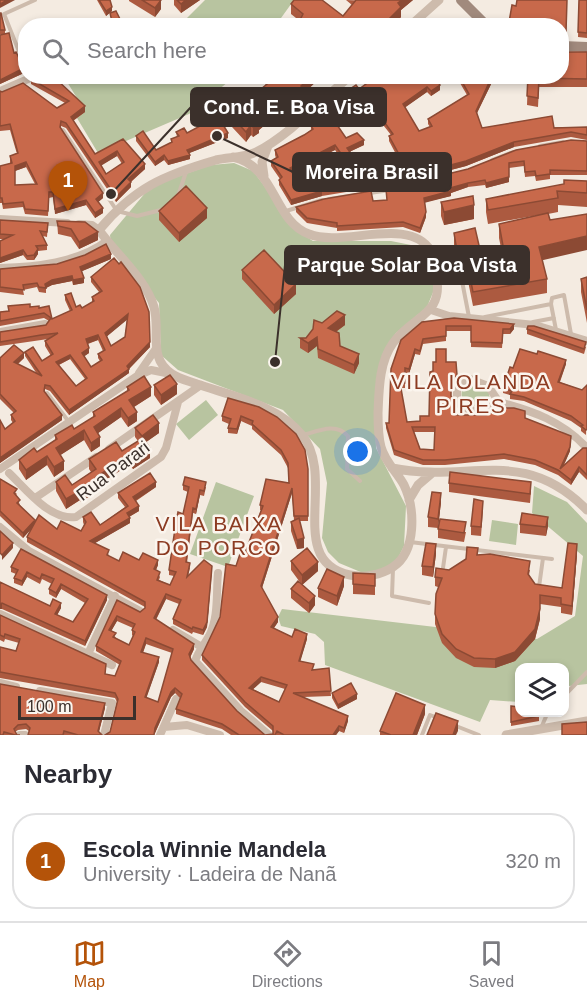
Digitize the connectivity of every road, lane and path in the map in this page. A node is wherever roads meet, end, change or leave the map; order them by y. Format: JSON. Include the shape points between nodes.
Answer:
{"nodes":[{"id":1,"x":35,"y":0,"type":"edge"},
{"id":2,"x":439,"y":0,"type":"edge"},
{"id":3,"x":461,"y":0,"type":"edge"},
{"id":4,"x":419,"y":18,"type":"edge"},
{"id":5,"x":479,"y":18,"type":"edge"},
{"id":6,"x":569,"y":46,"type":"edge"},
{"id":7,"x":587,"y":47,"type":"edge"},
{"id":8,"x":18,"y":49,"type":"edge"},
{"id":9,"x":18,"y":83,"type":"edge"},
{"id":10,"x":341,"y":84,"type":"edge"},
{"id":11,"x":0,"y":91,"type":"edge"},
{"id":12,"x":63,"y":130,"type":"edge"},
{"id":13,"x":571,"y":141,"type":"edge"},
{"id":14,"x":270,"y":144,"type":"junction"},
{"id":15,"x":534,"y":147,"type":"edge"},
{"id":16,"x":516,"y":151,"type":"edge"},
{"id":17,"x":233,"y":157,"type":"junction"},
{"id":18,"x":489,"y":161,"type":"edge"},
{"id":19,"x":186,"y":170,"type":"junction"},
{"id":20,"x":264,"y":177,"type":"junction"},
{"id":21,"x":393,"y":189,"type":"edge"},
{"id":22,"x":174,"y":200,"type":"edge"},
{"id":23,"x":164,"y":208,"type":"edge"},
{"id":24,"x":117,"y":211,"type":"junction"},
{"id":25,"x":285,"y":211,"type":"junction"},
{"id":26,"x":0,"y":219,"type":"edge"},
{"id":27,"x":99,"y":230,"type":"junction"},
{"id":28,"x":107,"y":241,"type":"junction"},
{"id":29,"x":0,"y":268,"type":"edge"},
{"id":30,"x":462,"y":280,"type":"dead end"},
{"id":31,"x":551,"y":304,"type":"junction"},
{"id":32,"x":431,"y":310,"type":"junction"},
{"id":33,"x":469,"y":317,"type":"junction"},
{"id":34,"x":479,"y":318,"type":"junction"},
{"id":35,"x":554,"y":318,"type":"junction"},
{"id":36,"x":45,"y":324,"type":"edge"},
{"id":37,"x":523,"y":324,"type":"junction"},
{"id":38,"x":556,"y":331,"type":"junction"},
{"id":39,"x":0,"y":332,"type":"edge"},
{"id":40,"x":572,"y":335,"type":"junction"},
{"id":41,"x":586,"y":338,"type":"edge"},
{"id":42,"x":155,"y":350,"type":"junction"},
{"id":43,"x":173,"y":375,"type":"junction"},
{"id":44,"x":137,"y":376,"type":"junction"},
{"id":45,"x":201,"y":385,"type":"junction"},
{"id":46,"x":47,"y":393,"type":"edge"},
{"id":47,"x":178,"y":402,"type":"junction"},
{"id":48,"x":499,"y":402,"type":"junction"},
{"id":49,"x":69,"y":422,"type":"junction"},
{"id":50,"x":302,"y":435,"type":"junction"},
{"id":51,"x":587,"y":448,"type":"edge"},
{"id":52,"x":392,"y":468,"type":"junction"},
{"id":53,"x":0,"y":469,"type":"edge"},
{"id":54,"x":9,"y":473,"type":"dead end"},
{"id":55,"x":432,"y":473,"type":"junction"},
{"id":56,"x":360,"y":481,"type":"dead end"},
{"id":57,"x":35,"y":498,"type":"junction"},
{"id":58,"x":409,"y":500,"type":"junction"},
{"id":59,"x":587,"y":510,"type":"edge"},
{"id":60,"x":0,"y":527,"type":"edge"},
{"id":61,"x":410,"y":542,"type":"junction"},
{"id":62,"x":446,"y":547,"type":"junction"},
{"id":63,"x":543,"y":558,"type":"junction"},
{"id":64,"x":552,"y":560,"type":"dead end"},
{"id":65,"x":393,"y":567,"type":"junction"},
{"id":66,"x":443,"y":568,"type":"edge"},
{"id":67,"x":218,"y":573,"type":"dead end"},
{"id":68,"x":539,"y":587,"type":"edge"},
{"id":69,"x":115,"y":597,"type":"junction"},
{"id":70,"x":429,"y":603,"type":"dead end"},
{"id":71,"x":140,"y":611,"type":"edge"},
{"id":72,"x":0,"y":614,"type":"edge"},
{"id":73,"x":173,"y":630,"type":"edge"},
{"id":74,"x":200,"y":646,"type":"junction"},
{"id":75,"x":88,"y":654,"type":"junction"},
{"id":76,"x":112,"y":665,"type":"dead end"},
{"id":77,"x":587,"y":672,"type":"edge"},
{"id":78,"x":0,"y":683,"type":"edge"},
{"id":79,"x":569,"y":691,"type":"edge"},
{"id":80,"x":176,"y":699,"type":"dead end"},
{"id":81,"x":546,"y":717,"type":"edge"},
{"id":82,"x":440,"y":719,"type":"edge"},
{"id":83,"x":587,"y":721,"type":"edge"},
{"id":84,"x":450,"y":723,"type":"edge"},
{"id":85,"x":164,"y":727,"type":"junction"},
{"id":86,"x":541,"y":729,"type":"junction"},
{"id":87,"x":104,"y":735,"type":"edge"},
{"id":88,"x":160,"y":735,"type":"edge"},
{"id":89,"x":220,"y":735,"type":"edge"},
{"id":90,"x":269,"y":735,"type":"edge"},
{"id":91,"x":422,"y":735,"type":"edge"},
{"id":92,"x":479,"y":735,"type":"edge"},
{"id":93,"x":506,"y":735,"type":"edge"}],
"edges":[{"from":1,"to":8,"type":"lane","via":[[4,14]]},
{"from":2,"to":4,"type":"street"},
{"from":3,"to":5,"type":"main road"},
{"from":6,"to":7,"type":"main road"},
{"from":9,"to":11,"type":"street"},
{"from":10,"to":14,"type":"street"},
{"from":12,"to":24,"type":"lane"},
{"from":13,"to":15,"type":"lane"},
{"from":14,"to":17,"type":"street","via":[[251,154]]},
{"from":14,"to":20,"type":"street","via":[[262,157]]},
{"from":16,"to":18,"type":"lane"},
{"from":17,"to":19,"type":"street"},
{"from":17,"to":20,"type":"street","via":[[252,164]]},
{"from":19,"to":22,"type":"lane","via":[[179,196]]},
{"from":19,"to":24,"type":"street","via":[[147,185]]},
{"from":20,"to":25,"type":"street"},
{"from":21,"to":25,"type":"lane","via":[[333,198]]},
{"from":23,"to":24,"type":"lane","via":[[137,216]]},
{"from":24,"to":27,"type":"street"},
{"from":25,"to":32,"type":"street","via":[[309,235],[406,234],[423,243],[434,257],[438,283]]},
{"from":26,"to":27,"type":"street","via":[[86,224]]},
{"from":27,"to":28,"type":"street"},
{"from":28,"to":29,"type":"street","via":[[92,251],[36,266]]},
{"from":28,"to":42,"type":"street","via":[[151,299],[156,319]]},
{"from":30,"to":33,"type":"lane"},
{"from":31,"to":34,"type":"lane"},
{"from":31,"to":35,"type":"lane"},
{"from":31,"to":40,"type":"lane","via":[[552,298],[564,295]]},
{"from":32,"to":33,"type":"street"},
{"from":32,"to":52,"type":"street","via":[[393,344],[383,369],[379,436]]},
{"from":33,"to":34,"type":"street"},
{"from":34,"to":37,"type":"street"},
{"from":35,"to":37,"type":"lane"},
{"from":35,"to":38,"type":"lane"},
{"from":36,"to":39,"type":"street"},
{"from":37,"to":38,"type":"street"},
{"from":38,"to":40,"type":"street"},
{"from":40,"to":41,"type":"street"},
{"from":42,"to":43,"type":"street","via":[[159,361]]},
{"from":42,"to":44,"type":"street"},
{"from":43,"to":44,"type":"street","via":[[151,370]]},
{"from":43,"to":45,"type":"street"},
{"from":44,"to":49,"type":"street"},
{"from":45,"to":47,"type":"street"},
{"from":45,"to":50,"type":"street","via":[[274,412]]},
{"from":46,"to":49,"type":"lane"},
{"from":47,"to":57,"type":"street"},
{"from":47,"to":57,"type":"street","name":"Rua Parari","via":[[161,457],[86,511],[76,517],[63,517]]},
{"from":48,"to":48,"type":"street","via":[[488,386],[476,379],[465,380],[457,389],[458,401],[466,410],[479,412]]},
{"from":48,"to":51,"type":"street","via":[[550,419]]},
{"from":49,"to":53,"type":"street"},
{"from":50,"to":56,"type":"lane","via":[[333,428],[346,432],[347,469]]},
{"from":50,"to":65,"type":"street","via":[[315,463],[314,540],[323,558],[330,566],[350,575],[372,576]]},
{"from":52,"to":55,"type":"street"},
{"from":52,"to":58,"type":"street"},
{"from":54,"to":57,"type":"street","name":"Rua Parari"},
{"from":55,"to":58,"type":"street","via":[[418,484]]},
{"from":55,"to":59,"type":"street","via":[[487,468],[521,472],[549,482]]},
{"from":58,"to":61,"type":"street"},
{"from":60,"to":69,"type":"street","via":[[29,551]]},
{"from":61,"to":62,"type":"lane"},
{"from":61,"to":65,"type":"street","via":[[404,557]]},
{"from":62,"to":63,"type":"lane"},
{"from":62,"to":66,"type":"lane"},
{"from":63,"to":64,"type":"lane"},
{"from":63,"to":68,"type":"lane"},
{"from":65,"to":70,"type":"lane","via":[[392,596]]},
{"from":67,"to":74,"type":"street","via":[[214,616],[209,636]]},
{"from":69,"to":71,"type":"street"},
{"from":69,"to":75,"type":"street"},
{"from":72,"to":75,"type":"street"},
{"from":73,"to":74,"type":"street"},
{"from":74,"to":90,"type":"street","via":[[195,661]]},
{"from":75,"to":76,"type":"street"},
{"from":77,"to":79,"type":"lane"},
{"from":78,"to":87,"type":"street","via":[[112,703]]},
{"from":80,"to":85,"type":"street"},
{"from":81,"to":86,"type":"lane"},
{"from":82,"to":91,"type":"lane","via":[[430,715]]},
{"from":83,"to":86,"type":"street"},
{"from":84,"to":92,"type":"lane"},
{"from":85,"to":88,"type":"street"},
{"from":85,"to":89,"type":"street","via":[[187,725]]},
{"from":86,"to":93,"type":"street"}]}
